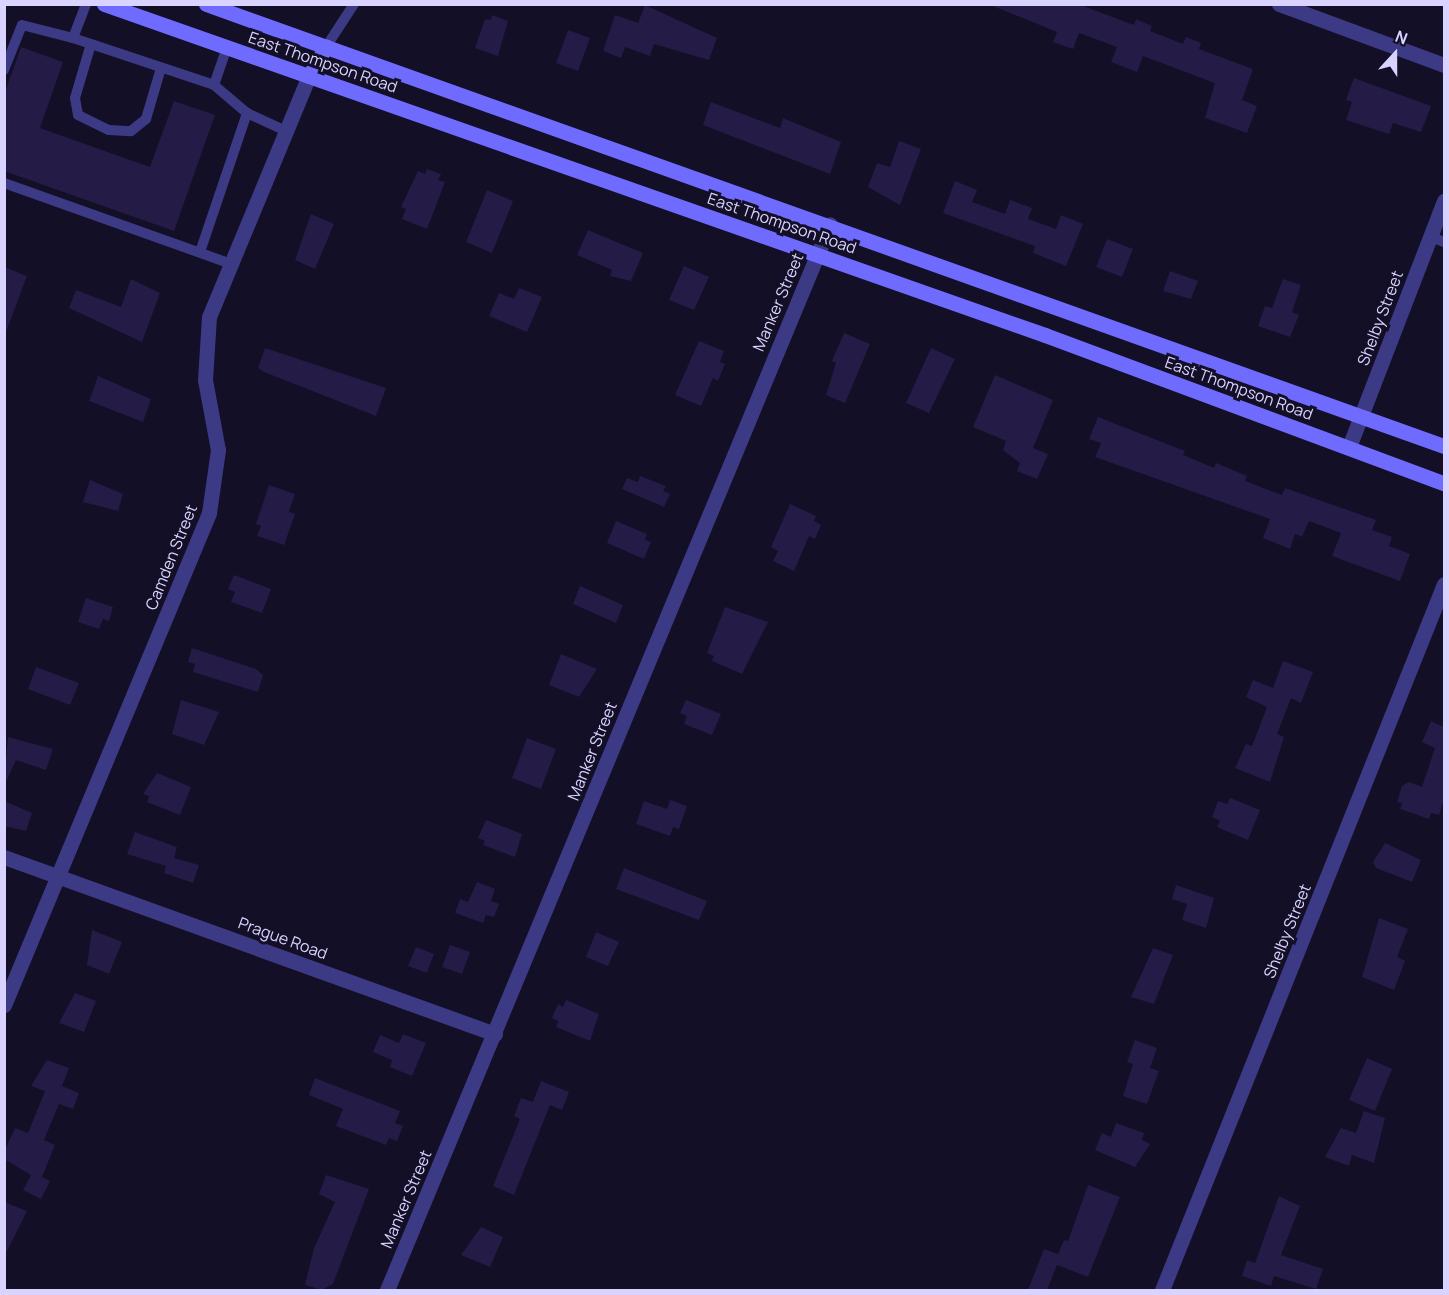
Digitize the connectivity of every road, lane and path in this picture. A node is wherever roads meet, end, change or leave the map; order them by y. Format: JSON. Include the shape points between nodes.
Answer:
{"nodes":[{"id":1,"x":86,"y":4,"type":"edge"},
{"id":2,"x":104,"y":4,"type":"edge"},
{"id":3,"x":206,"y":4,"type":"edge"},
{"id":4,"x":1280,"y":4,"type":"edge"},
{"id":5,"x":350,"y":6,"type":"edge"},
{"id":6,"x":73,"y":38,"type":"junction"},
{"id":7,"x":91,"y":44,"type":"junction"},
{"id":8,"x":326,"y":46,"type":"junction"},
{"id":9,"x":227,"y":48,"type":"junction"},
{"id":10,"x":1444,"y":65,"type":"edge"},
{"id":11,"x":161,"y":68,"type":"junction"},
{"id":12,"x":4,"y":70,"type":"edge"},
{"id":13,"x":309,"y":76,"type":"junction"},
{"id":14,"x":214,"y":85,"type":"junction"},
{"id":15,"x":247,"y":113,"type":"junction"},
{"id":16,"x":286,"y":131,"type":"junction"},
{"id":17,"x":4,"y":183,"type":"edge"},
{"id":18,"x":1444,"y":201,"type":"edge"},
{"id":19,"x":830,"y":224,"type":"junction"},
{"id":20,"x":1438,"y":239,"type":"edge"},
{"id":21,"x":200,"y":252,"type":"junction"},
{"id":22,"x":817,"y":255,"type":"junction"},
{"id":23,"x":229,"y":263,"type":"junction"},
{"id":24,"x":1362,"y":416,"type":"junction"},
{"id":25,"x":1444,"y":446,"type":"edge"},
{"id":26,"x":1349,"y":447,"type":"junction"},
{"id":27,"x":1444,"y":483,"type":"edge"},
{"id":28,"x":1444,"y":584,"type":"edge"},
{"id":29,"x":4,"y":857,"type":"edge"},
{"id":30,"x":58,"y":876,"type":"junction"},
{"id":31,"x":4,"y":1005,"type":"edge"},
{"id":32,"x":495,"y":1034,"type":"junction"},
{"id":33,"x":387,"y":1290,"type":"edge"},
{"id":34,"x":1162,"y":1290,"type":"edge"}],
"edges":[{"from":1,"to":6,"type":"lane"},
{"from":2,"to":9,"type":"main road","name":"East Thompson Road"},
{"from":3,"to":8,"type":"main road","name":"East Thompson Road"},
{"from":4,"to":10,"type":"street"},
{"from":5,"to":8,"type":"lane"},
{"from":6,"to":7,"type":"lane"},
{"from":6,"to":12,"type":"lane","via":[[22,25]]},
{"from":7,"to":11,"type":"lane"},
{"from":7,"to":11,"type":"lane","via":[[75,98],[78,115],[109,130],[131,131],[146,119]]},
{"from":8,"to":13,"type":"main road"},
{"from":8,"to":19,"type":"main road","name":"East Thompson Road"},
{"from":9,"to":13,"type":"main road","name":"East Thompson Road"},
{"from":9,"to":14,"type":"lane"},
{"from":11,"to":14,"type":"lane"},
{"from":13,"to":16,"type":"street","name":"Camden Street"},
{"from":13,"to":22,"type":"main road","name":"East Thompson Road"},
{"from":14,"to":15,"type":"lane"},
{"from":15,"to":16,"type":"lane"},
{"from":15,"to":21,"type":"lane"},
{"from":16,"to":23,"type":"street","name":"Camden Street"},
{"from":17,"to":21,"type":"lane"},
{"from":18,"to":20,"type":"street","name":"Shelby Street"},
{"from":19,"to":22,"type":"street","name":"Manker Street"},
{"from":19,"to":24,"type":"main road","name":"East Thompson Road"},
{"from":20,"to":24,"type":"street","name":"Shelby Street"},
{"from":21,"to":23,"type":"lane"},
{"from":22,"to":26,"type":"main road","name":"East Thompson Road"},
{"from":22,"to":32,"type":"street","name":"Manker Street"},
{"from":23,"to":30,"type":"street","name":"Camden Street","via":[[210,312],[204,350],[218,450],[211,506]]},
{"from":24,"to":25,"type":"main road","name":"East Thompson Road"},
{"from":24,"to":26,"type":"street","name":"Shelby Street"},
{"from":26,"to":27,"type":"main road","name":"East Thompson Road"},
{"from":28,"to":34,"type":"street","name":"Shelby Street"},
{"from":29,"to":30,"type":"street","name":"Prague Road"},
{"from":30,"to":31,"type":"street","name":"Camden Street"},
{"from":30,"to":32,"type":"street","name":"Prague Road"},
{"from":32,"to":33,"type":"street","name":"Manker Street"}]}
